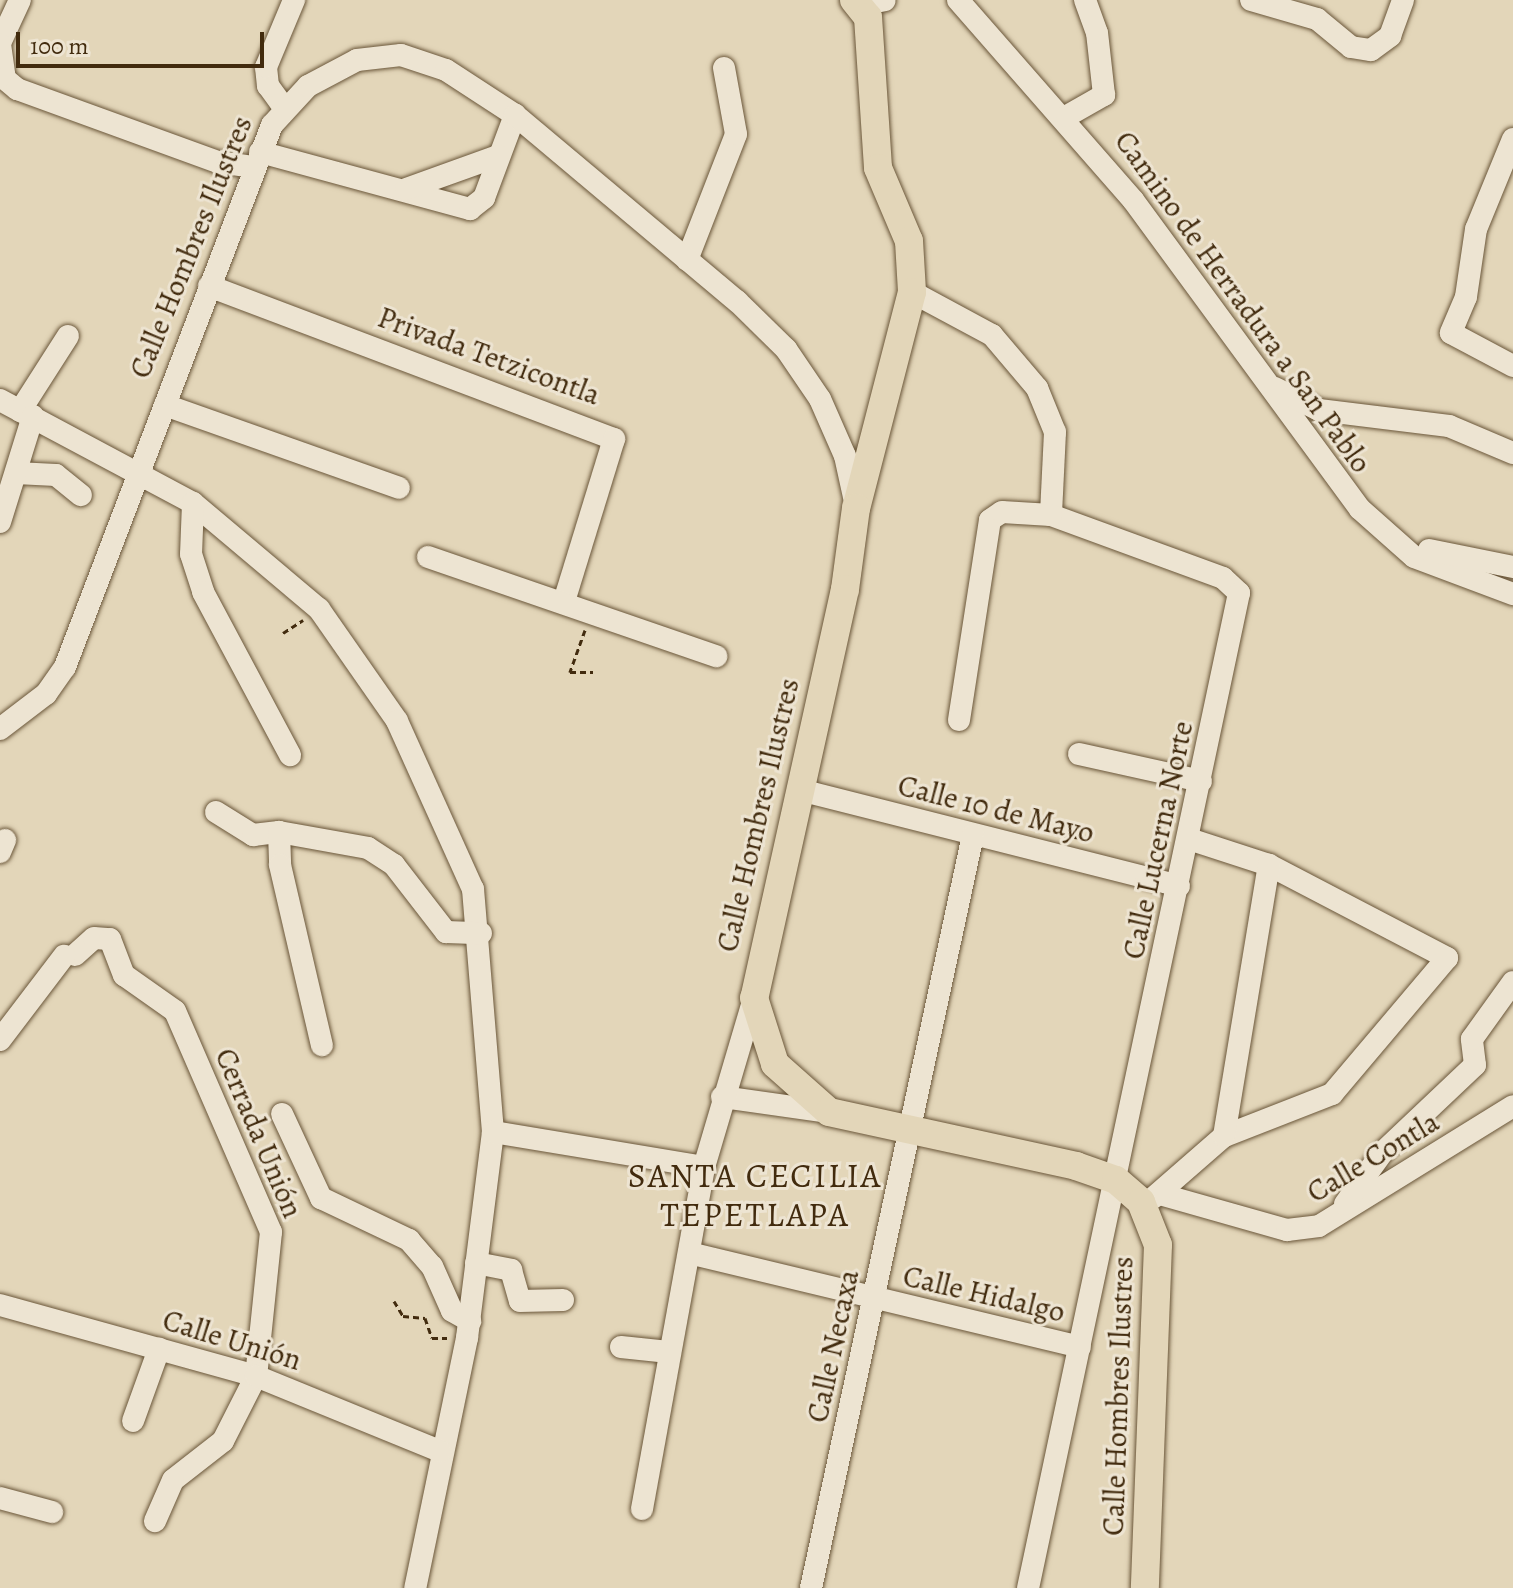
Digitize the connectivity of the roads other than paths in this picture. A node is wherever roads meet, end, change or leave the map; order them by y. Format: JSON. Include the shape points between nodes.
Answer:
{"nodes":[{"id":1,"x":20,"y":0,"type":"edge"},
{"id":2,"x":294,"y":0,"type":"edge"},
{"id":3,"x":958,"y":0,"type":"edge"},
{"id":4,"x":1085,"y":0,"type":"edge"},
{"id":5,"x":1251,"y":0,"type":"edge"},
{"id":6,"x":1403,"y":0,"type":"edge"},
{"id":7,"x":867,"y":2,"type":"edge"},
{"id":8,"x":0,"y":44,"type":"edge"},
{"id":9,"x":724,"y":68,"type":"dead end"},
{"id":10,"x":285,"y":109,"type":"junction"},
{"id":11,"x":515,"y":115,"type":"junction"},
{"id":12,"x":1067,"y":116,"type":"junction"},
{"id":13,"x":1513,"y":139,"type":"edge"},
{"id":14,"x":498,"y":156,"type":"junction"},
{"id":15,"x":256,"y":159,"type":"junction"},
{"id":16,"x":406,"y":189,"type":"junction"},
{"id":17,"x":687,"y":260,"type":"junction"},
{"id":18,"x":209,"y":286,"type":"junction"},
{"id":19,"x":912,"y":292,"type":"junction"},
{"id":20,"x":68,"y":336,"type":"dead end"},
{"id":21,"x":1513,"y":366,"type":"edge"},
{"id":22,"x":1275,"y":388,"type":"junction"},
{"id":23,"x":165,"y":405,"type":"junction"},
{"id":24,"x":18,"y":409,"type":"edge"},
{"id":25,"x":1513,"y":453,"type":"edge"},
{"id":26,"x":140,"y":469,"type":"junction"},
{"id":27,"x":16,"y":473,"type":"junction"},
{"id":28,"x":399,"y":488,"type":"dead end"},
{"id":29,"x":81,"y":495,"type":"dead end"},
{"id":30,"x":193,"y":503,"type":"junction"},
{"id":31,"x":856,"y":508,"type":"junction"},
{"id":32,"x":1051,"y":515,"type":"junction"},
{"id":33,"x":0,"y":522,"type":"edge"},
{"id":34,"x":1384,"y":532,"type":"junction"},
{"id":35,"x":428,"y":557,"type":"dead end"},
{"id":36,"x":1513,"y":567,"type":"edge"},
{"id":37,"x":1513,"y":594,"type":"edge"},
{"id":38,"x":564,"y":602,"type":"junction"},
{"id":39,"x":716,"y":656,"type":"dead end"},
{"id":40,"x":959,"y":720,"type":"dead end"},
{"id":41,"x":0,"y":729,"type":"edge"},
{"id":42,"x":1079,"y":754,"type":"dead end"},
{"id":43,"x":290,"y":755,"type":"dead end"},
{"id":44,"x":1201,"y":781,"type":"junction"},
{"id":45,"x":800,"y":790,"type":"junction"},
{"id":46,"x":216,"y":812,"type":"dead end"},
{"id":47,"x":279,"y":832,"type":"junction"},
{"id":48,"x":973,"y":835,"type":"junction"},
{"id":49,"x":1189,"y":839,"type":"junction"},
{"id":50,"x":1269,"y":865,"type":"junction"},
{"id":51,"x":1179,"y":886,"type":"junction"},
{"id":52,"x":481,"y":933,"type":"junction"},
{"id":53,"x":1513,"y":982,"type":"edge"},
{"id":54,"x":754,"y":998,"type":"junction"},
{"id":55,"x":0,"y":1040,"type":"edge"},
{"id":56,"x":322,"y":1045,"type":"dead end"},
{"id":57,"x":722,"y":1097,"type":"junction"},
{"id":58,"x":1513,"y":1106,"type":"edge"},
{"id":59,"x":829,"y":1112,"type":"junction"},
{"id":60,"x":282,"y":1114,"type":"dead end"},
{"id":61,"x":913,"y":1129,"type":"junction"},
{"id":62,"x":493,"y":1132,"type":"junction"},
{"id":63,"x":1224,"y":1136,"type":"junction"},
{"id":64,"x":704,"y":1167,"type":"junction"},
{"id":65,"x":1116,"y":1180,"type":"junction"},
{"id":66,"x":1152,"y":1199,"type":"junction"},
{"id":67,"x":1339,"y":1214,"type":"junction"},
{"id":68,"x":689,"y":1253,"type":"junction"},
{"id":69,"x":476,"y":1263,"type":"junction"},
{"id":70,"x":874,"y":1299,"type":"junction"},
{"id":71,"x":563,"y":1300,"type":"dead end"},
{"id":72,"x":0,"y":1305,"type":"edge"},
{"id":73,"x":469,"y":1330,"type":"junction"},
{"id":74,"x":621,"y":1347,"type":"dead end"},
{"id":75,"x":1080,"y":1347,"type":"junction"},
{"id":76,"x":159,"y":1349,"type":"junction"},
{"id":77,"x":669,"y":1352,"type":"junction"},
{"id":78,"x":256,"y":1376,"type":"junction"},
{"id":79,"x":133,"y":1421,"type":"dead end"},
{"id":80,"x":440,"y":1451,"type":"junction"},
{"id":81,"x":0,"y":1498,"type":"edge"},
{"id":82,"x":642,"y":1509,"type":"dead end"},
{"id":83,"x":52,"y":1512,"type":"dead end"},
{"id":84,"x":155,"y":1521,"type":"dead end"},
{"id":85,"x":415,"y":1588,"type":"edge"},
{"id":86,"x":811,"y":1588,"type":"edge"},
{"id":87,"x":1028,"y":1588,"type":"edge"},
{"id":88,"x":1145,"y":1588,"type":"edge"}],
"edges":[{"from":1,"to":8,"type":"street"},
{"from":2,"to":10,"type":"street","via":[[266,67],[268,86]]},
{"from":3,"to":12,"type":"street","name":"Camino de Herradura a San Pablo"},
{"from":4,"to":12,"type":"street","via":[[1097,33],[1104,95]]},
{"from":5,"to":6,"type":"street","via":[[1317,19],[1351,47],[1371,50],[1390,36]]},
{"from":7,"to":19,"type":"main road","name":"Calle Hombres Ilustres","via":[[878,168],[909,241]]},
{"from":8,"to":15,"type":"street","via":[[4,72],[17,89],[218,162]]},
{"from":9,"to":17,"type":"street","via":[[736,134]]},
{"from":10,"to":11,"type":"street","name":"Calle Hombres Ilustres","via":[[330,70],[401,55],[446,70]]},
{"from":10,"to":15,"type":"street","name":"Calle Hombres Ilustres"},
{"from":11,"to":14,"type":"street"},
{"from":11,"to":17,"type":"street","name":"Calle Hombres Ilustres"},
{"from":12,"to":22,"type":"street","name":"Camino de Herradura a San Pablo"},
{"from":13,"to":21,"type":"street","via":[[1476,229],[1466,297],[1451,333]]},
{"from":14,"to":16,"type":"street"},
{"from":14,"to":16,"type":"street","via":[[479,207]]},
{"from":15,"to":16,"type":"street"},
{"from":15,"to":18,"type":"street","name":"Calle Hombres Ilustres"},
{"from":17,"to":31,"type":"street","name":"Calle Hombres Ilustres","via":[[763,325],[804,372],[845,456]]},
{"from":18,"to":23,"type":"street","name":"Calle Hombres Ilustres"},
{"from":18,"to":38,"type":"street","name":"Privada Tetzicontla","via":[[602,428],[614,439]]},
{"from":19,"to":31,"type":"main road","name":"Calle Hombres Ilustres"},
{"from":19,"to":32,"type":"street","via":[[992,335],[1037,388],[1055,432]]},
{"from":20,"to":24,"type":"street"},
{"from":22,"to":25,"type":"street","via":[[1319,410],[1449,426]]},
{"from":22,"to":34,"type":"street","name":"Camino de Herradura a San Pablo","via":[[1313,454]]},
{"from":23,"to":26,"type":"street","name":"Calle Hombres Ilustres"},
{"from":23,"to":28,"type":"street"},
{"from":24,"to":26,"type":"street"},
{"from":24,"to":27,"type":"street"},
{"from":26,"to":30,"type":"street"},
{"from":26,"to":41,"type":"street","name":"Calle Hombres Ilustres","via":[[65,667],[46,694]]},
{"from":27,"to":29,"type":"street","via":[[56,475]]},
{"from":27,"to":33,"type":"street"},
{"from":30,"to":43,"type":"street","via":[[191,554],[203,592]]},
{"from":30,"to":52,"type":"street","via":[[319,609],[397,721],[473,889]]},
{"from":31,"to":45,"type":"main road","name":"Calle Hombres Ilustres"},
{"from":32,"to":40,"type":"street","via":[[1002,512],[990,520]]},
{"from":32,"to":44,"type":"street","name":"Calle Lucerna Norte","via":[[1223,578],[1239,593]]},
{"from":34,"to":36,"type":"street"},
{"from":34,"to":37,"type":"street","name":"Camino de Herradura a San Pablo","via":[[1414,557]]},
{"from":35,"to":38,"type":"street"},
{"from":38,"to":39,"type":"street"},
{"from":42,"to":44,"type":"street"},
{"from":44,"to":49,"type":"street","name":"Calle Lucerna Norte"},
{"from":45,"to":48,"type":"street","name":"Calle 10 de Mayo"},
{"from":45,"to":54,"type":"main road","name":"Calle Hombres Ilustres"},
{"from":46,"to":47,"type":"street","via":[[253,835]]},
{"from":47,"to":52,"type":"street","via":[[368,848],[394,865],[446,932]]},
{"from":47,"to":56,"type":"street","via":[[286,896]]},
{"from":48,"to":51,"type":"street","name":"Calle 10 de Mayo"},
{"from":48,"to":61,"type":"street","name":"Calle Necaxa"},
{"from":49,"to":50,"type":"street"},
{"from":49,"to":51,"type":"street","name":"Calle Lucerna Norte"},
{"from":50,"to":63,"type":"street"},
{"from":50,"to":63,"type":"street","via":[[1447,958],[1332,1094]]},
{"from":51,"to":65,"type":"street","name":"Calle Lucerna Norte"},
{"from":52,"to":62,"type":"street"},
{"from":53,"to":67,"type":"street","via":[[1472,1039],[1475,1065],[1382,1153]]},
{"from":54,"to":57,"type":"street"},
{"from":54,"to":59,"type":"main road","name":"Calle Hombres Ilustres","via":[[775,1064]]},
{"from":55,"to":78,"type":"street","name":"Cerrada Unión","via":[[70,956],[104,936],[124,975],[175,1011],[271,1232],[274,1258]]},
{"from":57,"to":59,"type":"street","name":"Calle Hombres Ilustres"},
{"from":57,"to":64,"type":"street"},
{"from":58,"to":67,"type":"street","name":"Calle Contla"},
{"from":59,"to":61,"type":"main road","name":"Calle Hombres Ilustres"},
{"from":60,"to":73,"type":"street","via":[[321,1198],[409,1240],[432,1266],[452,1311]]},
{"from":61,"to":65,"type":"main road","name":"Calle Hombres Ilustres"},
{"from":61,"to":70,"type":"street","name":"Calle Necaxa"},
{"from":62,"to":64,"type":"street"},
{"from":62,"to":69,"type":"street"},
{"from":63,"to":66,"type":"street"},
{"from":64,"to":68,"type":"street"},
{"from":65,"to":66,"type":"main road","name":"Calle Hombres Ilustres"},
{"from":65,"to":75,"type":"street","name":"Calle Lucerna Norte"},
{"from":66,"to":67,"type":"street","name":"Calle Contla","via":[[1287,1230],[1319,1226]]},
{"from":66,"to":88,"type":"main road","name":"Calle Hombres Ilustres","via":[[1158,1270]]},
{"from":68,"to":70,"type":"street","name":"Calle Hidalgo"},
{"from":68,"to":77,"type":"street"},
{"from":69,"to":71,"type":"street","via":[[511,1270],[520,1301]]},
{"from":69,"to":73,"type":"street"},
{"from":70,"to":75,"type":"street","name":"Calle Hidalgo"},
{"from":70,"to":86,"type":"street","name":"Calle Necaxa"},
{"from":72,"to":76,"type":"street","name":"Calle Unión"},
{"from":73,"to":80,"type":"street"},
{"from":74,"to":77,"type":"street"},
{"from":75,"to":87,"type":"street","name":"Calle Lucerna Norte"},
{"from":76,"to":78,"type":"street","name":"Calle Unión"},
{"from":76,"to":79,"type":"street"},
{"from":77,"to":82,"type":"street"},
{"from":78,"to":80,"type":"street","name":"Calle Unión"},
{"from":78,"to":84,"type":"street","name":"Cerrada Unión","via":[[223,1441],[173,1480]]},
{"from":80,"to":85,"type":"street"},
{"from":81,"to":83,"type":"street"}]}
